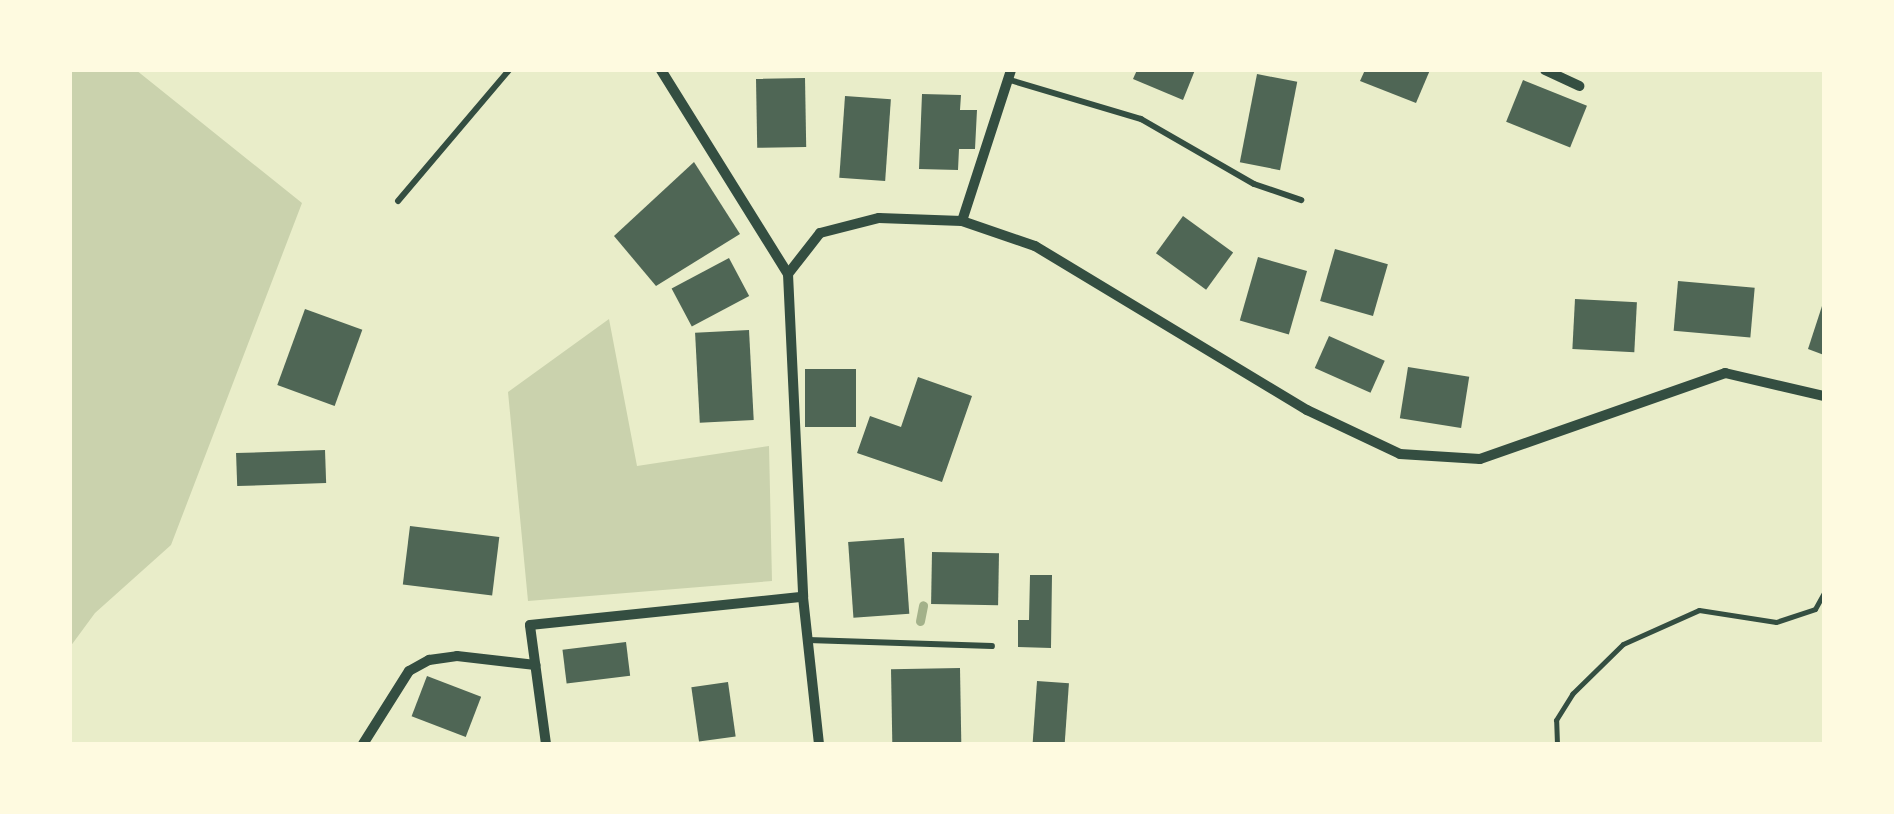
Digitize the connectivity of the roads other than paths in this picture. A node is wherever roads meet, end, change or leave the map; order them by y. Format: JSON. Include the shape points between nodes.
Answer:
{"nodes":[{"id":1,"x":510,"y":70,"type":"edge"},
{"id":2,"x":661,"y":70,"type":"edge"},
{"id":3,"x":1545,"y":70,"type":"edge"},
{"id":4,"x":1011,"y":75,"type":"edge"},
{"id":5,"x":1580,"y":86,"type":"dead end"},
{"id":6,"x":1301,"y":200,"type":"dead end"},
{"id":7,"x":398,"y":201,"type":"dead end"},
{"id":8,"x":962,"y":221,"type":"junction"},
{"id":9,"x":788,"y":274,"type":"junction"},
{"id":10,"x":1824,"y":396,"type":"edge"},
{"id":11,"x":803,"y":597,"type":"junction"},
{"id":12,"x":808,"y":640,"type":"junction"},
{"id":13,"x":992,"y":646,"type":"dead end"},
{"id":14,"x":535,"y":665,"type":"junction"},
{"id":15,"x":364,"y":744,"type":"edge"},
{"id":16,"x":546,"y":744,"type":"edge"},
{"id":17,"x":819,"y":744,"type":"edge"}],
"edges":[{"from":1,"to":7,"type":"lane"},
{"from":2,"to":9,"type":"street"},
{"from":3,"to":5,"type":"street"},
{"from":4,"to":6,"type":"lane","via":[[1141,118],[1254,184]]},
{"from":4,"to":8,"type":"street"},
{"from":8,"to":9,"type":"street","via":[[879,218],[820,234]]},
{"from":8,"to":10,"type":"street","via":[[1036,246],[1306,410],[1400,454],[1480,459],[1725,373]]},
{"from":9,"to":11,"type":"street"},
{"from":11,"to":12,"type":"street"},
{"from":11,"to":14,"type":"street","via":[[530,625]]},
{"from":12,"to":13,"type":"lane"},
{"from":12,"to":17,"type":"street"},
{"from":14,"to":15,"type":"street","via":[[457,656],[428,660],[409,671]]},
{"from":14,"to":16,"type":"street"}]}
